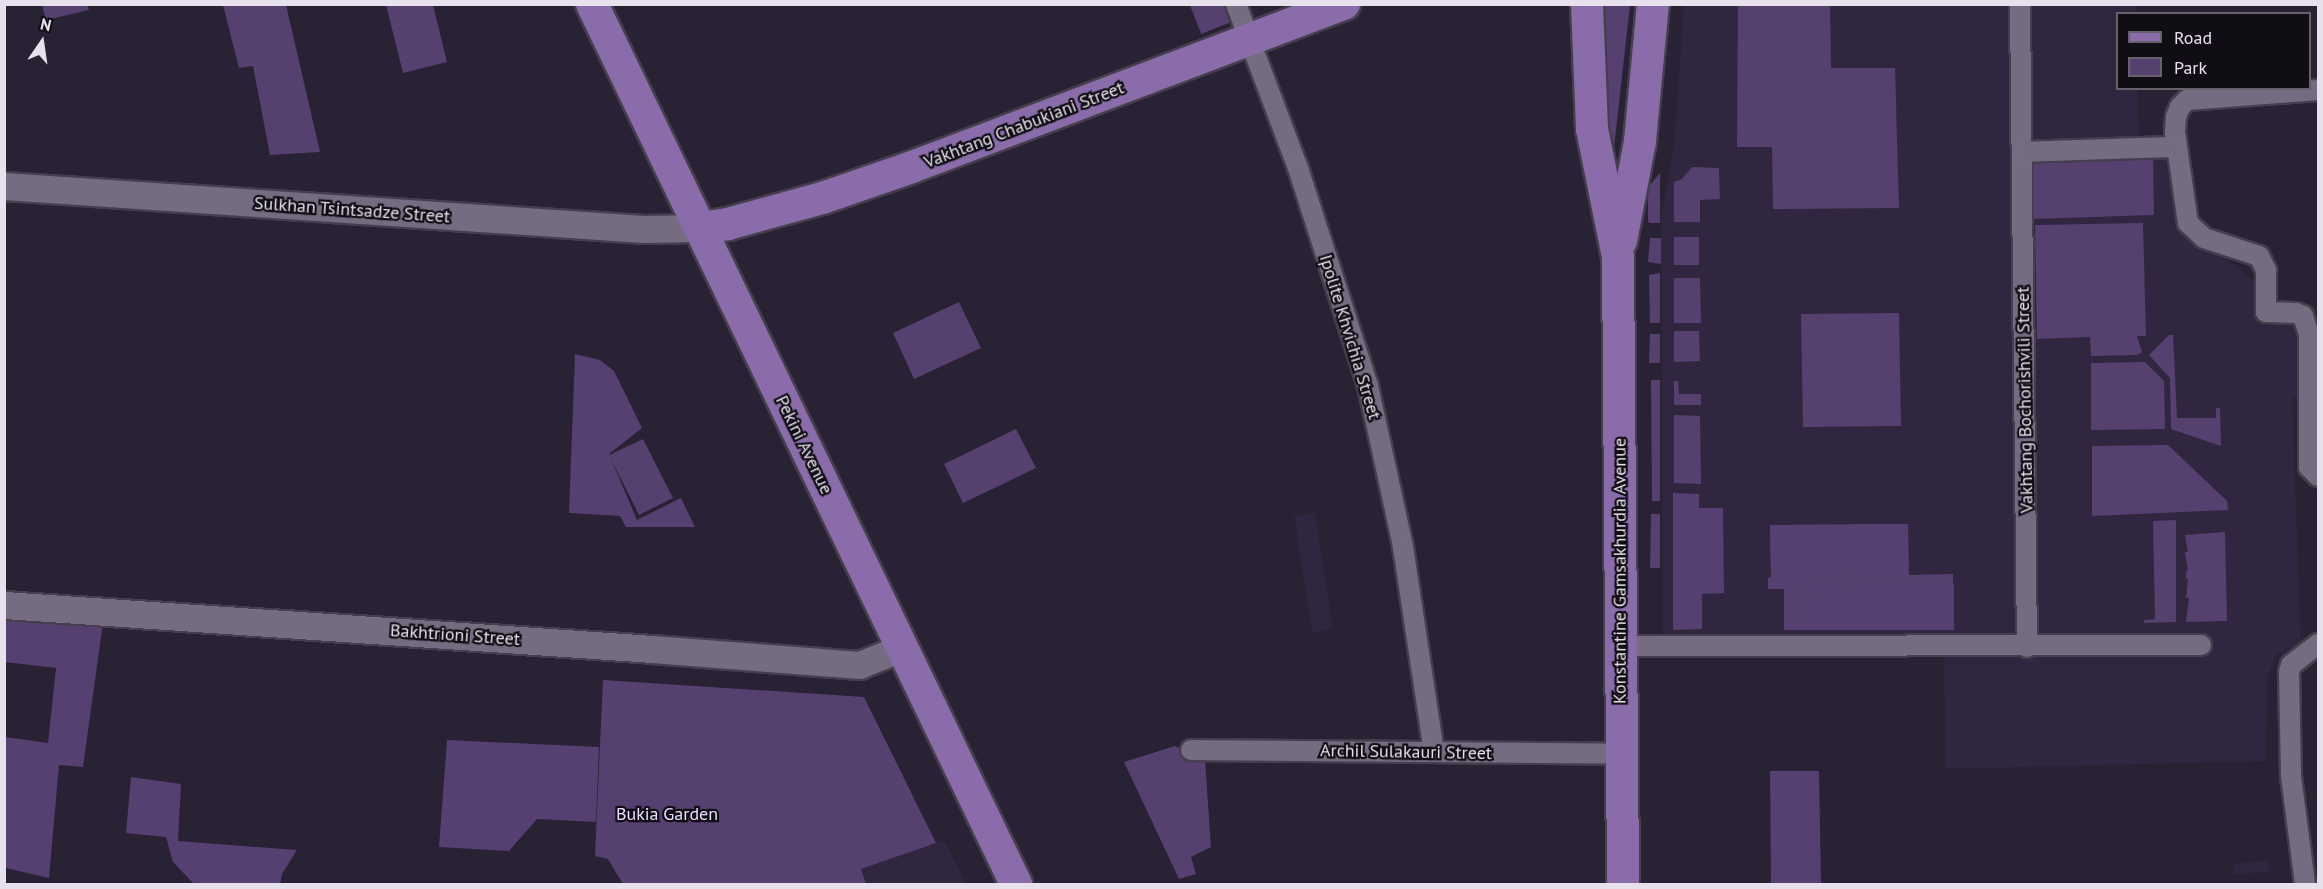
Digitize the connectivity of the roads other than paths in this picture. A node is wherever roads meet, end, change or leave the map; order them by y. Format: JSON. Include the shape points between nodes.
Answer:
{"nodes":[{"id":1,"x":592,"y":4,"type":"edge"},
{"id":2,"x":1236,"y":4,"type":"edge"},
{"id":3,"x":1344,"y":4,"type":"edge"},
{"id":4,"x":1587,"y":4,"type":"edge"},
{"id":5,"x":1653,"y":4,"type":"edge"},
{"id":6,"x":2020,"y":4,"type":"edge"},
{"id":7,"x":1250,"y":40,"type":"junction"},
{"id":8,"x":2319,"y":90,"type":"edge"},
{"id":9,"x":2176,"y":147,"type":"junction"},
{"id":10,"x":2022,"y":152,"type":"junction"},
{"id":11,"x":4,"y":186,"type":"edge"},
{"id":12,"x":700,"y":228,"type":"junction"},
{"id":13,"x":1618,"y":257,"type":"junction"},
{"id":14,"x":2319,"y":476,"type":"edge"},
{"id":15,"x":4,"y":605,"type":"edge"},
{"id":16,"x":2319,"y":644,"type":"edge"},
{"id":17,"x":2201,"y":645,"type":"dead end"},
{"id":18,"x":1621,"y":646,"type":"junction"},
{"id":19,"x":2027,"y":647,"type":"junction"},
{"id":20,"x":902,"y":648,"type":"junction"},
{"id":21,"x":1191,"y":750,"type":"dead end"},
{"id":22,"x":1434,"y":752,"type":"junction"},
{"id":23,"x":1622,"y":754,"type":"junction"},
{"id":24,"x":1016,"y":885,"type":"edge"},
{"id":25,"x":1623,"y":885,"type":"edge"},
{"id":26,"x":2305,"y":885,"type":"edge"}],
"edges":[{"from":1,"to":12,"type":"main road","name":"Pekini Avenue"},
{"from":2,"to":7,"type":"street","name":"Ipolite Khvichia Street"},
{"from":3,"to":7,"type":"main road","name":"Vakhtang Chabukiani Street"},
{"from":4,"to":13,"type":"main road","via":[[1592,129]]},
{"from":5,"to":13,"type":"main road","via":[[1640,141]]},
{"from":6,"to":10,"type":"street","name":"Vakhtang Bochorishvili Street"},
{"from":7,"to":12,"type":"main road","name":"Vakhtang Chabukiani Street","via":[[822,198]]},
{"from":7,"to":22,"type":"street","name":"Ipolite Khvichia Street","via":[[1298,168],[1368,386],[1407,568]]},
{"from":8,"to":9,"type":"street","via":[[2187,100],[2176,117]]},
{"from":9,"to":10,"type":"street"},
{"from":9,"to":14,"type":"street","via":[[2188,223],[2204,238],[2259,255],[2266,270],[2266,312],[2302,316],[2309,335],[2309,467]]},
{"from":10,"to":19,"type":"street","name":"Vakhtang Bochorishvili Street"},
{"from":11,"to":12,"type":"street","name":"Sulkhan Tsintsadze Street","via":[[644,230]]},
{"from":12,"to":20,"type":"main road","name":"Pekini Avenue"},
{"from":13,"to":18,"type":"main road","name":"Konstantine Gamsakhurdia Avenue"},
{"from":15,"to":20,"type":"street","name":"Bakhtrioni Street","via":[[858,665]]},
{"from":16,"to":26,"type":"street","via":[[2291,665],[2289,672],[2291,776]]},
{"from":17,"to":19,"type":"street"},
{"from":18,"to":19,"type":"street"},
{"from":18,"to":23,"type":"main road","name":"Konstantine Gamsakhurdia Avenue"},
{"from":20,"to":24,"type":"main road","name":"Pekini Avenue"},
{"from":21,"to":22,"type":"street","name":"Archil Sulakauri Street"},
{"from":22,"to":23,"type":"street","name":"Archil Sulakauri Street"},
{"from":23,"to":25,"type":"main road","name":"Konstantine Gamsakhurdia Avenue"}]}
